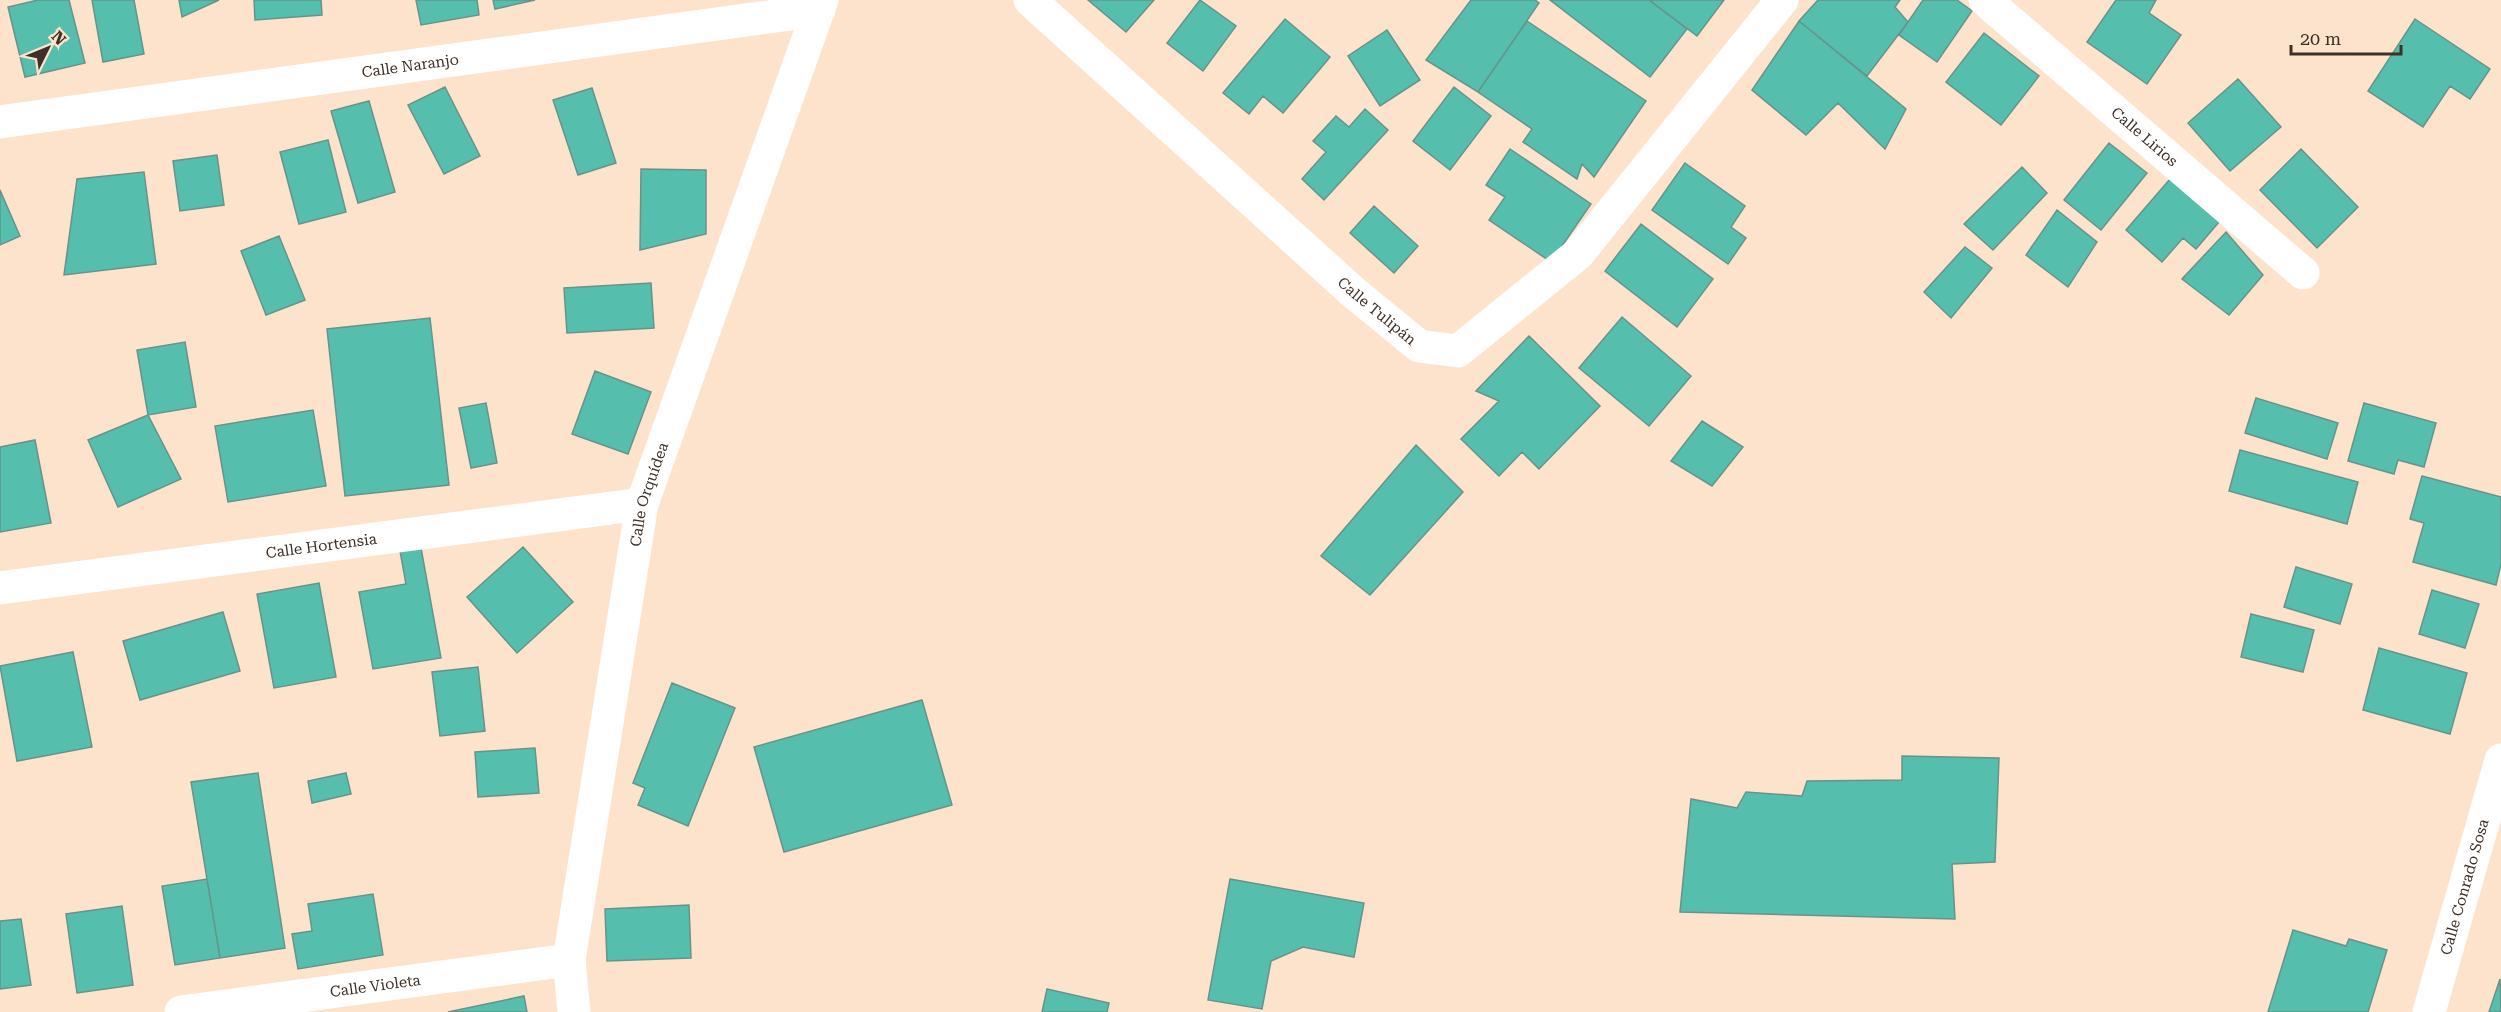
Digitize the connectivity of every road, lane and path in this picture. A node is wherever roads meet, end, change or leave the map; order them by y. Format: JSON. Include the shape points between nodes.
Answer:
{"nodes":[{"id":1,"x":1030,"y":0,"type":"edge"},
{"id":2,"x":1782,"y":0,"type":"edge"},
{"id":3,"x":1985,"y":0,"type":"edge"},
{"id":4,"x":821,"y":5,"type":"edge"},
{"id":5,"x":0,"y":122,"type":"edge"},
{"id":6,"x":2303,"y":273,"type":"dead end"},
{"id":7,"x":642,"y":504,"type":"junction"},
{"id":8,"x":0,"y":588,"type":"edge"},
{"id":9,"x":2501,"y":760,"type":"edge"},
{"id":10,"x":569,"y":960,"type":"junction"},
{"id":11,"x":181,"y":1012,"type":"edge"},
{"id":12,"x":574,"y":1012,"type":"edge"},
{"id":13,"x":2428,"y":1012,"type":"edge"}],
"edges":[{"from":1,"to":2,"type":"street","name":"Calle Tulipán","via":[[1419,346],[1458,351],[1578,254]]},
{"from":3,"to":6,"type":"street","name":"Calle Lirios"},
{"from":4,"to":5,"type":"street","name":"Calle Naranjo"},
{"from":4,"to":7,"type":"street","name":"Calle Orquídea"},
{"from":7,"to":8,"type":"street","name":"Calle Hortensia"},
{"from":7,"to":10,"type":"street","name":"Calle Orquídea"},
{"from":9,"to":13,"type":"street","name":"Calle Conrado Sosa"},
{"from":10,"to":11,"type":"street","name":"Calle Violeta"},
{"from":10,"to":12,"type":"street","name":"Calle Orquídea"}]}
